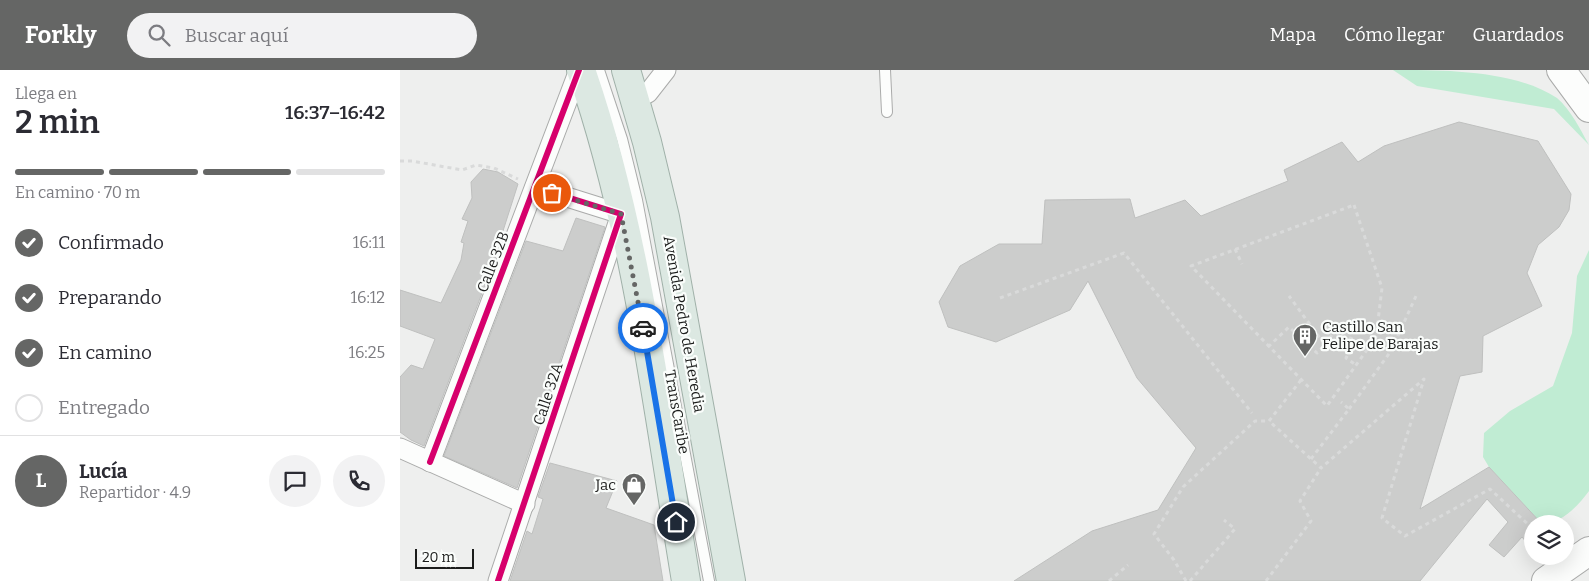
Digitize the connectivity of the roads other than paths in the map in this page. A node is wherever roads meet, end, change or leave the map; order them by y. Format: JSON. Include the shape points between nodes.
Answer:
{"nodes":[{"id":1,"x":580,"y":70,"type":"edge"},
{"id":2,"x":599,"y":70,"type":"edge"},
{"id":3,"x":626,"y":70,"type":"edge"},
{"id":4,"x":666,"y":70,"type":"edge"},
{"id":5,"x":884,"y":70,"type":"edge"},
{"id":6,"x":1571,"y":73,"type":"edge"},
{"id":7,"x":1589,"y":108,"type":"edge"},
{"id":8,"x":632,"y":109,"type":"junction"},
{"id":9,"x":887,"y":112,"type":"dead end"},
{"id":10,"x":534,"y":187,"type":"junction"},
{"id":11,"x":621,"y":214,"type":"junction"},
{"id":12,"x":400,"y":448,"type":"edge"},
{"id":13,"x":430,"y":462,"type":"junction"},
{"id":14,"x":525,"y":504,"type":"junction"},
{"id":15,"x":1589,"y":551,"type":"edge"},
{"id":16,"x":1555,"y":578,"type":"edge"},
{"id":17,"x":498,"y":581,"type":"edge"},
{"id":18,"x":686,"y":581,"type":"edge"},
{"id":19,"x":709,"y":581,"type":"edge"},
{"id":20,"x":721,"y":581,"type":"edge"},
{"id":21,"x":731,"y":581,"type":"edge"}],
"edges":[{"from":1,"to":10,"type":"street","name":"Calle 32B"},
{"from":1,"to":11,"type":"highway","via":[[595,112]]},
{"from":2,"to":19,"type":"lane","name":"TransCaribe","via":[[622,140],[636,200]]},
{"from":3,"to":8,"type":"highway","name":"Avenida Pedro de Heredia"},
{"from":4,"to":8,"type":"street"},
{"from":5,"to":9,"type":"lane"},
{"from":6,"to":7,"type":"main road"},
{"from":8,"to":20,"type":"lane","name":"TransCaribe","via":[[635,140],[660,244]]},
{"from":8,"to":21,"type":"highway","name":"Avenida Pedro de Heredia","via":[[665,217]]},
{"from":10,"to":11,"type":"street"},
{"from":10,"to":13,"type":"street","name":"Calle 32B"},
{"from":11,"to":14,"type":"street","name":"Calle 32A"},
{"from":11,"to":18,"type":"highway"},
{"from":12,"to":13,"type":"street"},
{"from":13,"to":14,"type":"street"},
{"from":14,"to":17,"type":"street","name":"Calle 32A"},
{"from":15,"to":16,"type":"main road"}]}
